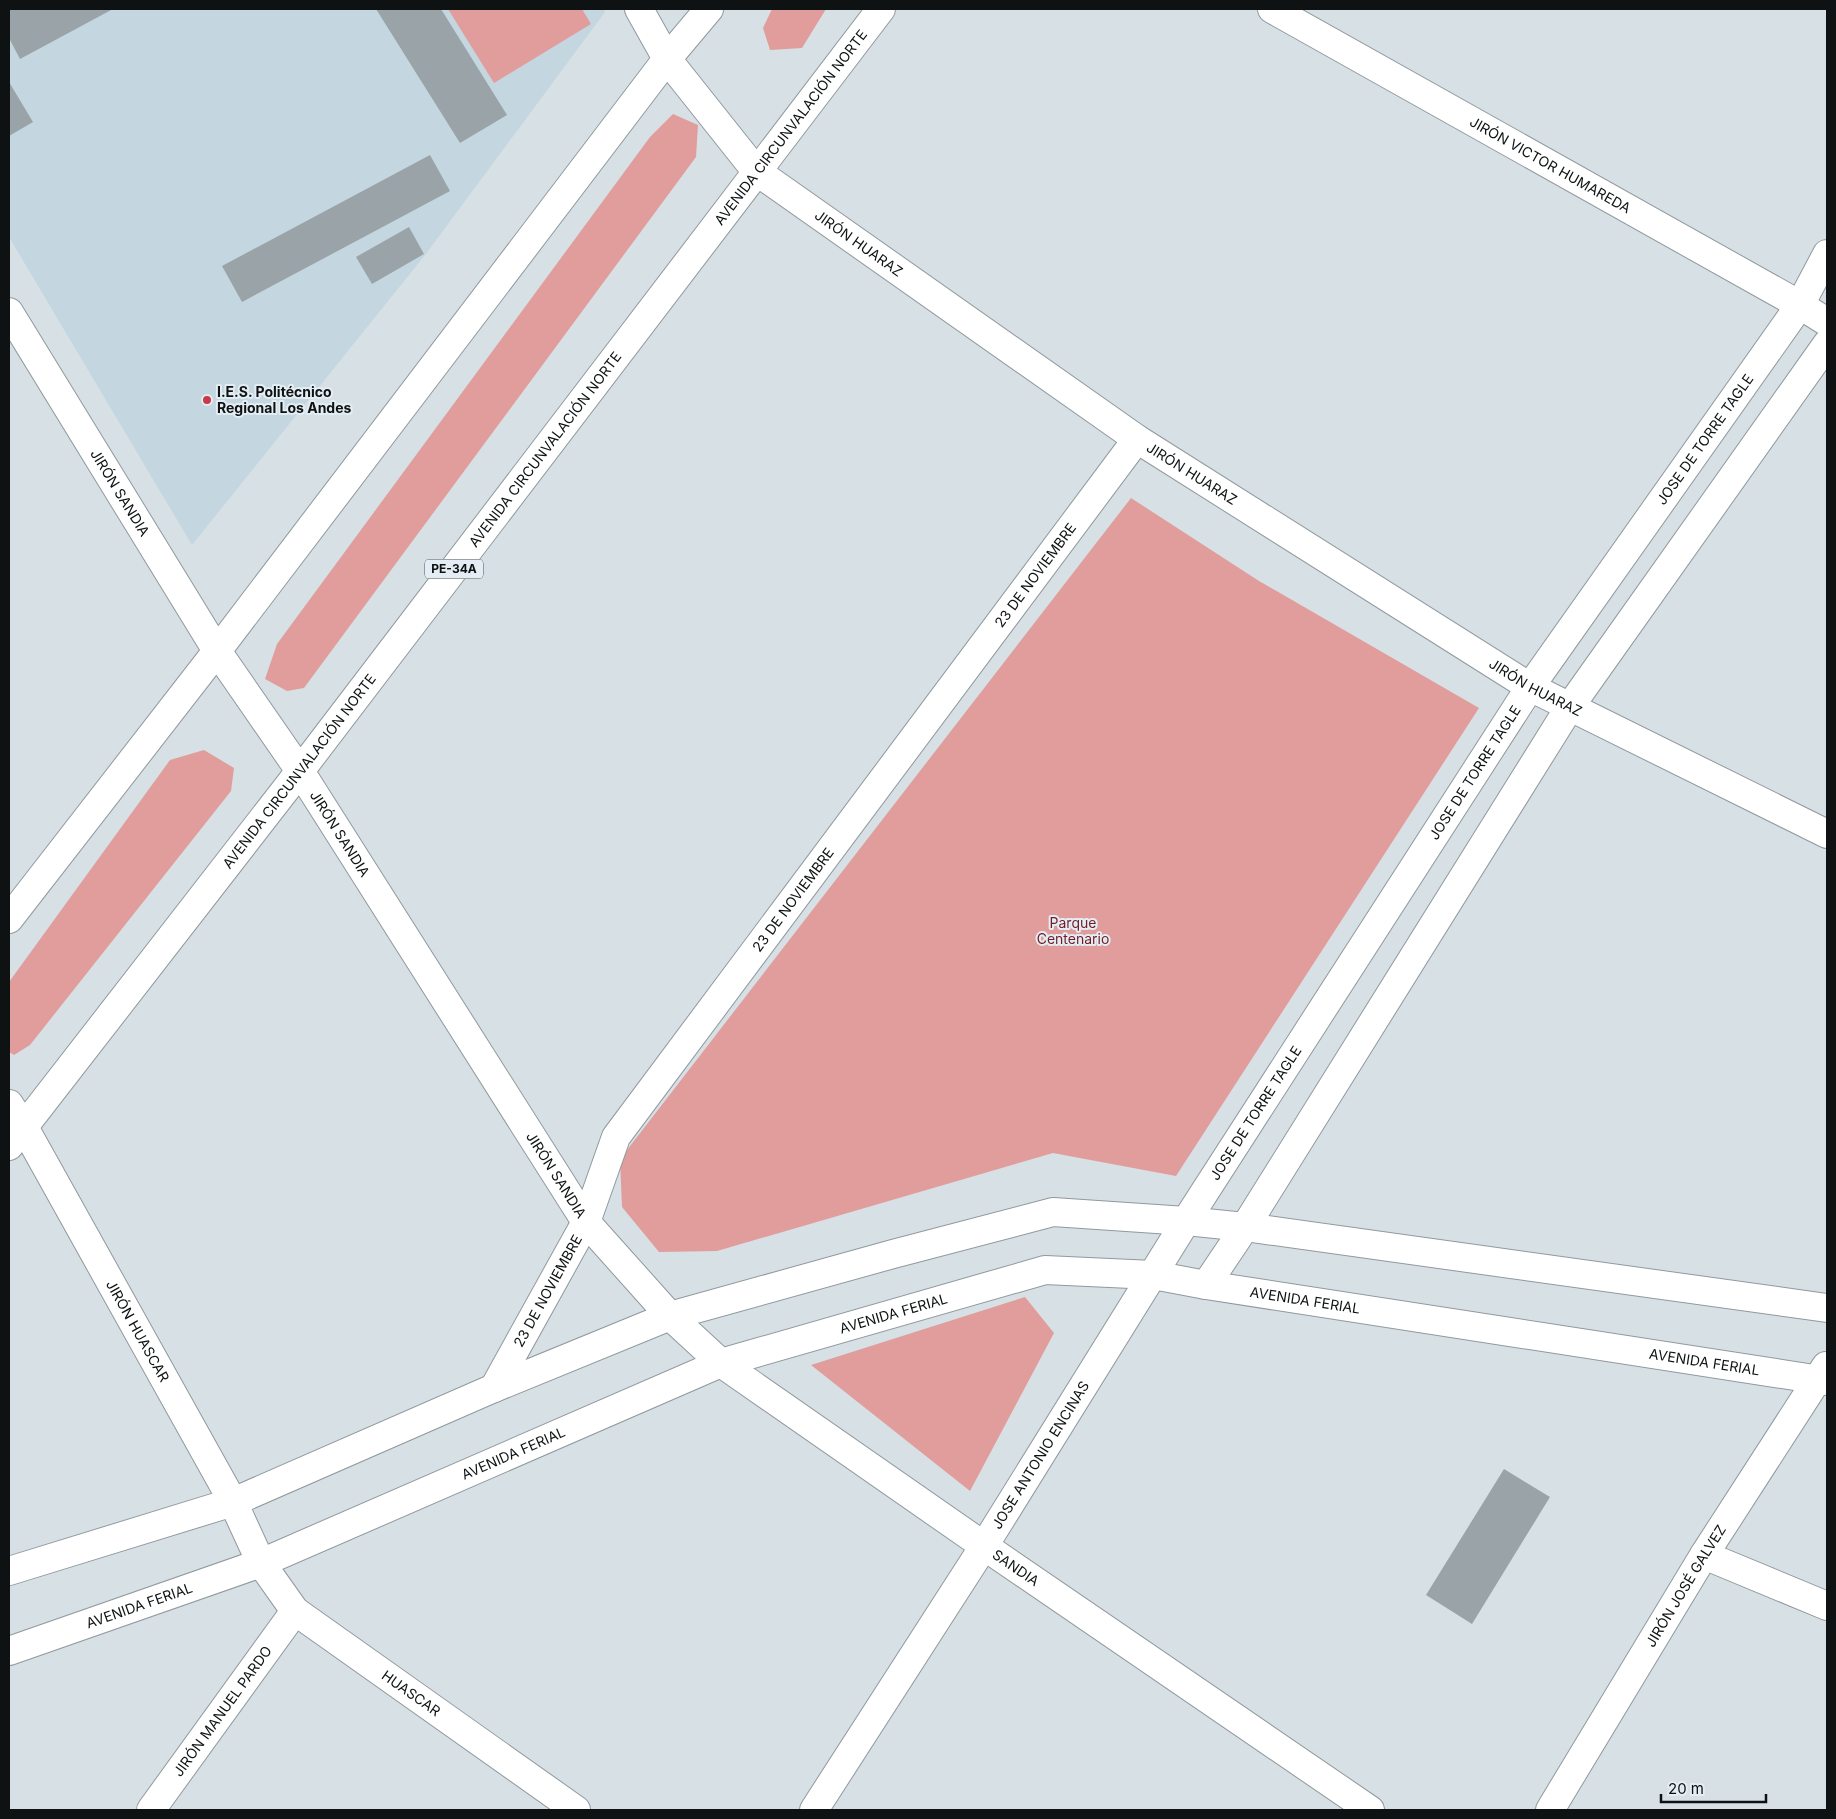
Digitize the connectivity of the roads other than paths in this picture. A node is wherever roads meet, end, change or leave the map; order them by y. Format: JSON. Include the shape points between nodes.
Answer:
{"nodes":[{"id":1,"x":639,"y":9,"type":"edge"},
{"id":2,"x":709,"y":9,"type":"edge"},
{"id":3,"x":881,"y":9,"type":"edge"},
{"id":4,"x":1272,"y":9,"type":"edge"},
{"id":5,"x":667,"y":59,"type":"junction"},
{"id":6,"x":756,"y":171,"type":"junction"},
{"id":7,"x":1827,"y":254,"type":"edge"},
{"id":8,"x":1800,"y":304,"type":"junction"},
{"id":9,"x":9,"y":312,"type":"edge"},
{"id":10,"x":1827,"y":322,"type":"edge"},
{"id":11,"x":1827,"y":344,"type":"edge"},
{"id":12,"x":1137,"y":439,"type":"junction"},
{"id":13,"x":217,"y":651,"type":"junction"},
{"id":14,"x":1530,"y":687,"type":"junction"},
{"id":15,"x":1569,"y":708,"type":"junction"},
{"id":16,"x":300,"y":771,"type":"junction"},
{"id":17,"x":1827,"y":834,"type":"edge"},
{"id":18,"x":9,"y":919,"type":"edge"},
{"id":19,"x":9,"y":1104,"type":"edge"},
{"id":20,"x":16,"y":1136,"type":"edge"},
{"id":21,"x":1186,"y":1221,"type":"junction"},
{"id":22,"x":586,"y":1222,"type":"junction"},
{"id":23,"x":1245,"y":1227,"type":"junction"},
{"id":24,"x":1153,"y":1275,"type":"junction"},
{"id":25,"x":1206,"y":1286,"type":"junction"},
{"id":26,"x":1827,"y":1308,"type":"edge"},
{"id":27,"x":670,"y":1316,"type":"junction"},
{"id":28,"x":721,"y":1363,"type":"junction"},
{"id":29,"x":1824,"y":1375,"type":"edge"},
{"id":30,"x":494,"y":1388,"type":"junction"},
{"id":31,"x":233,"y":1502,"type":"junction"},
{"id":32,"x":984,"y":1546,"type":"junction"},
{"id":33,"x":1704,"y":1556,"type":"junction"},
{"id":34,"x":261,"y":1563,"type":"junction"},
{"id":35,"x":9,"y":1571,"type":"edge"},
{"id":36,"x":1827,"y":1606,"type":"edge"},
{"id":37,"x":295,"y":1611,"type":"junction"},
{"id":38,"x":9,"y":1651,"type":"edge"},
{"id":39,"x":150,"y":1810,"type":"edge"},
{"id":40,"x":576,"y":1810,"type":"edge"},
{"id":41,"x":814,"y":1810,"type":"edge"},
{"id":42,"x":1370,"y":1810,"type":"edge"},
{"id":43,"x":1550,"y":1810,"type":"edge"}],
"edges":[{"from":1,"to":5,"type":"main road","name":"JIRÓN HUARAZ"},
{"from":2,"to":5,"type":"main road"},
{"from":3,"to":6,"type":"main road","name":"AVENIDA CIRCUNVALACIÓN NORTE","number":"PE-34A"},
{"from":4,"to":8,"type":"main road","name":"JIRÓN VICTOR HUMAREDA"},
{"from":5,"to":6,"type":"main road","name":"JIRÓN HUARAZ"},
{"from":5,"to":13,"type":"main road"},
{"from":6,"to":12,"type":"main road","name":"JIRÓN HUARAZ"},
{"from":6,"to":16,"type":"main road","name":"AVENIDA CIRCUNVALACIÓN NORTE","number":"PE-34A"},
{"from":7,"to":8,"type":"main road","name":"JOSE DE TORRE TAGLE"},
{"from":8,"to":10,"type":"main road","name":"JIRÓN VICTOR HUMAREDA"},
{"from":8,"to":14,"type":"main road","name":"JOSE DE TORRE TAGLE"},
{"from":9,"to":13,"type":"main road","name":"JIRÓN SANDIA"},
{"from":11,"to":15,"type":"main road"},
{"from":12,"to":14,"type":"main road","name":"JIRÓN HUARAZ"},
{"from":12,"to":22,"type":"main road","name":"23 DE NOVIEMBRE","via":[[616,1137]]},
{"from":13,"to":16,"type":"main road","name":"JIRÓN SANDIA"},
{"from":13,"to":18,"type":"main road"},
{"from":14,"to":15,"type":"main road","name":"JIRÓN HUARAZ"},
{"from":14,"to":21,"type":"main road","name":"JOSE DE TORRE TAGLE"},
{"from":15,"to":17,"type":"main road","name":"JIRÓN HUARAZ"},
{"from":15,"to":23,"type":"main road"},
{"from":16,"to":20,"type":"main road","name":"AVENIDA CIRCUNVALACIÓN NORTE","number":"PE-34A"},
{"from":16,"to":22,"type":"main road","name":"JIRÓN SANDIA"},
{"from":19,"to":20,"type":"main road","name":"JIRÓN HUASCAR"},
{"from":20,"to":31,"type":"main road","name":"JIRÓN HUASCAR"},
{"from":21,"to":23,"type":"main road"},
{"from":21,"to":24,"type":"main road","name":"JOSE DE TORRE TAGLE"},
{"from":21,"to":27,"type":"main road","via":[[1053,1212]]},
{"from":22,"to":27,"type":"main road","name":"JIRÓN SANDIA"},
{"from":22,"to":30,"type":"main road","name":"23 DE NOVIEMBRE"},
{"from":23,"to":25,"type":"main road"},
{"from":23,"to":26,"type":"main road"},
{"from":24,"to":25,"type":"main road","name":"AVENIDA FERIAL"},
{"from":24,"to":28,"type":"main road","name":"AVENIDA FERIAL","via":[[1045,1270]]},
{"from":24,"to":32,"type":"main road","name":"JOSE ANTONIO ENCINAS"},
{"from":25,"to":29,"type":"main road","name":"AVENIDA FERIAL"},
{"from":27,"to":28,"type":"main road","name":"SANDIA"},
{"from":27,"to":30,"type":"main road"},
{"from":28,"to":32,"type":"main road","name":"SANDIA"},
{"from":28,"to":34,"type":"main road","name":"AVENIDA FERIAL"},
{"from":29,"to":33,"type":"main road","name":"JIRÓN JOSÉ GALVEZ"},
{"from":30,"to":31,"type":"main road"},
{"from":31,"to":34,"type":"main road","name":"JIRÓN HUASCAR"},
{"from":31,"to":35,"type":"main road"},
{"from":32,"to":41,"type":"main road","name":"JOSE ANTONIO ENCINAS"},
{"from":32,"to":42,"type":"main road","name":"SANDIA"},
{"from":33,"to":36,"type":"main road"},
{"from":33,"to":43,"type":"main road","name":"JIRÓN JOSÉ GALVEZ"},
{"from":34,"to":37,"type":"main road","name":"HUASCAR"},
{"from":34,"to":38,"type":"main road","name":"AVENIDA FERIAL"},
{"from":37,"to":39,"type":"main road","name":"JIRÓN MANUEL PARDO"},
{"from":37,"to":40,"type":"main road","name":"HUASCAR"}]}
